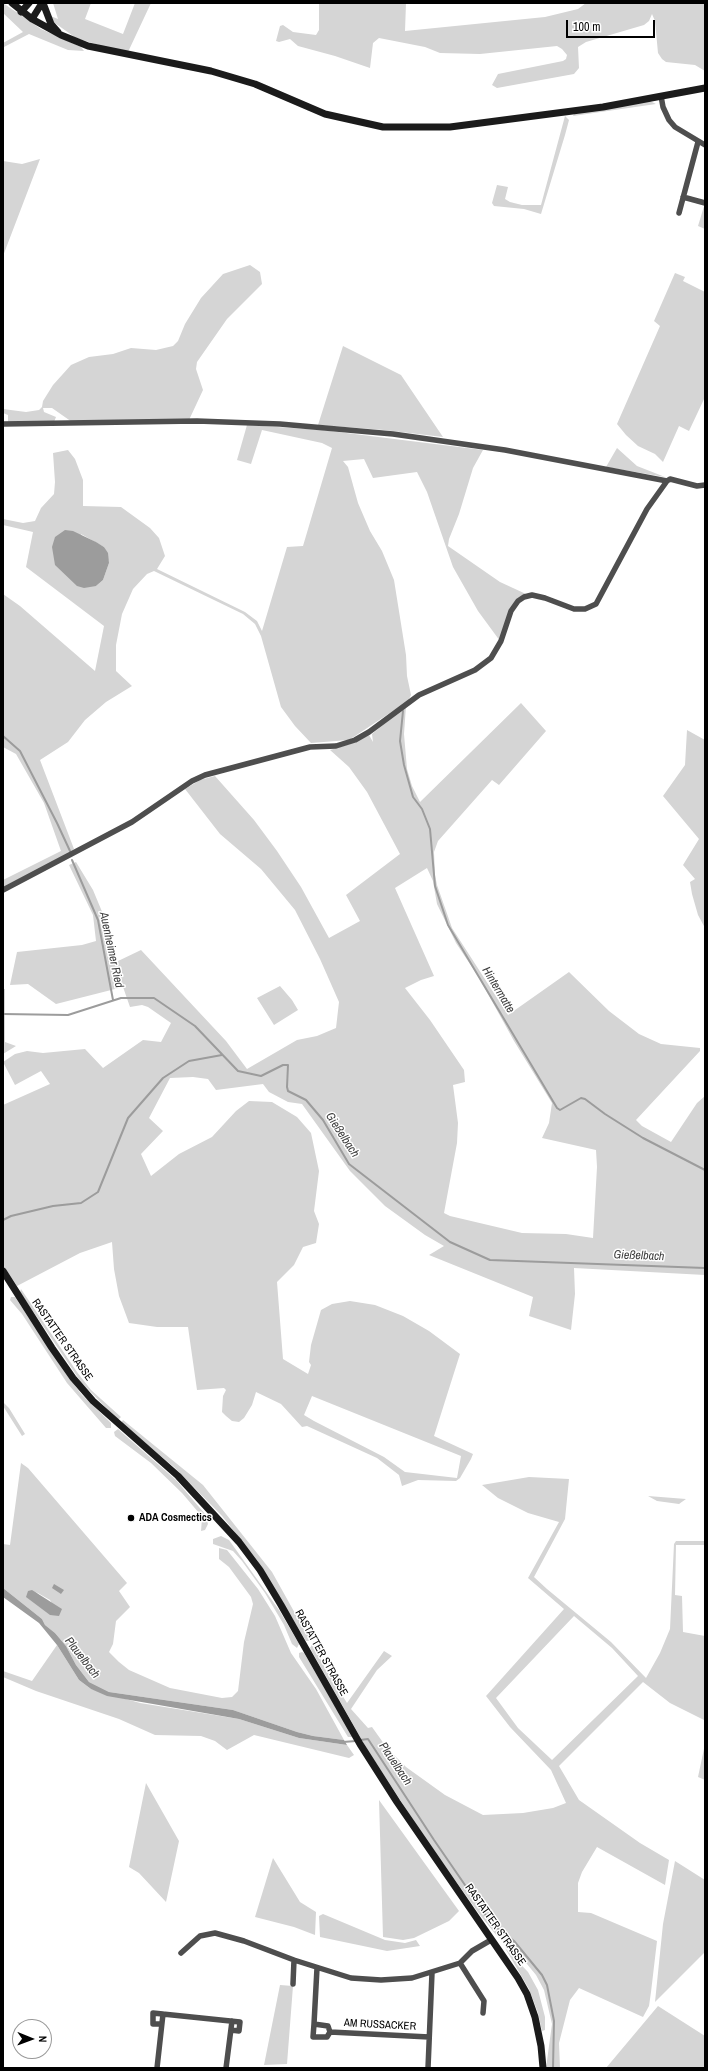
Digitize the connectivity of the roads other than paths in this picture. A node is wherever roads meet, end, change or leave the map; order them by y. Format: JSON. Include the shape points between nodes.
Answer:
{"nodes":[{"id":1,"x":12,"y":3,"type":"edge"},
{"id":2,"x":29,"y":3,"type":"edge"},
{"id":3,"x":43,"y":3,"type":"edge"},
{"id":4,"x":22,"y":12,"type":"junction"},
{"id":5,"x":32,"y":19,"type":"junction"},
{"id":6,"x":61,"y":35,"type":"junction"},
{"id":7,"x":705,"y":88,"type":"edge"},
{"id":8,"x":661,"y":96,"type":"junction"},
{"id":9,"x":698,"y":142,"type":"junction"},
{"id":10,"x":705,"y":145,"type":"edge"},
{"id":11,"x":683,"y":197,"type":"junction"},
{"id":12,"x":705,"y":203,"type":"edge"},
{"id":13,"x":679,"y":213,"type":"dead end"},
{"id":14,"x":3,"y":424,"type":"edge"},
{"id":15,"x":667,"y":481,"type":"junction"},
{"id":16,"x":705,"y":485,"type":"edge"},
{"id":17,"x":3,"y":890,"type":"edge"},
{"id":18,"x":3,"y":1271,"type":"edge"},
{"id":19,"x":491,"y":1940,"type":"junction"},
{"id":20,"x":182,"y":1953,"type":"dead end"},
{"id":21,"x":294,"y":1960,"type":"junction"},
{"id":22,"x":460,"y":1963,"type":"junction"},
{"id":23,"x":317,"y":1968,"type":"junction"},
{"id":24,"x":432,"y":1973,"type":"junction"},
{"id":25,"x":293,"y":1984,"type":"dead end"},
{"id":26,"x":483,"y":2013,"type":"dead end"},
{"id":27,"x":162,"y":2014,"type":"junction"},
{"id":28,"x":232,"y":2021,"type":"junction"},
{"id":29,"x":161,"y":2024,"type":"junction"},
{"id":30,"x":314,"y":2024,"type":"junction"},
{"id":31,"x":230,"y":2030,"type":"junction"},
{"id":32,"x":330,"y":2032,"type":"junction"},
{"id":33,"x":429,"y":2037,"type":"junction"},
{"id":34,"x":157,"y":2068,"type":"edge"},
{"id":35,"x":226,"y":2068,"type":"edge"},
{"id":36,"x":428,"y":2068,"type":"edge"},
{"id":37,"x":543,"y":2068,"type":"edge"}],
"edges":[{"from":1,"to":4,"type":"main road"},
{"from":2,"to":4,"type":"main road"},
{"from":3,"to":5,"type":"main road"},
{"from":3,"to":6,"type":"main road","via":[[51,24]]},
{"from":4,"to":5,"type":"main road"},
{"from":5,"to":6,"type":"main road"},
{"from":6,"to":8,"type":"main road","via":[[88,46],[230,76],[325,114],[383,127],[450,127],[532,117]]},
{"from":7,"to":8,"type":"main road"},
{"from":8,"to":9,"type":"street","via":[[669,120]]},
{"from":9,"to":10,"type":"street"},
{"from":9,"to":11,"type":"street"},
{"from":11,"to":12,"type":"street"},
{"from":11,"to":13,"type":"street"},
{"from":14,"to":15,"type":"street","via":[[197,421],[280,424],[393,434],[505,450]]},
{"from":15,"to":16,"type":"street","via":[[670,479],[697,486]]},
{"from":15,"to":17,"type":"street","via":[[647,509],[596,604],[585,609],[574,609],[545,598],[532,595],[524,597],[511,611],[501,641],[491,658],[456,679],[419,695],[355,740],[336,746],[310,747],[205,775],[132,822]]},
{"from":18,"to":19,"type":"main road","name":"RASTATTER STRASSE","via":[[73,1378],[93,1401],[178,1476],[243,1548],[281,1605],[360,1744]]},
{"from":19,"to":22,"type":"street","via":[[472,1951]]},
{"from":19,"to":37,"type":"main road","name":"RASTATTER STRASSE","via":[[527,1994],[538,2032]]},
{"from":20,"to":21,"type":"street","via":[[200,1936],[215,1933]]},
{"from":21,"to":23,"type":"street"},
{"from":21,"to":25,"type":"street"},
{"from":22,"to":24,"type":"street"},
{"from":22,"to":26,"type":"street","via":[[484,2001]]},
{"from":23,"to":24,"type":"street","via":[[351,1978],[380,1980],[412,1978]]},
{"from":23,"to":30,"type":"street"},
{"from":24,"to":33,"type":"street","name":"AM RUSSACKER"},
{"from":27,"to":28,"type":"street"},
{"from":27,"to":29,"type":"street"},
{"from":27,"to":29,"type":"street","via":[[154,2013],[153,2024]]},
{"from":28,"to":31,"type":"street"},
{"from":28,"to":31,"type":"street","via":[[240,2022],[239,2031]]},
{"from":29,"to":34,"type":"street"},
{"from":30,"to":32,"type":"street","name":"AM RUSSACKER","via":[[328,2026]]},
{"from":30,"to":32,"type":"street","name":"AM RUSSACKER","via":[[313,2037],[327,2037]]},
{"from":31,"to":35,"type":"street"},
{"from":32,"to":33,"type":"street","name":"AM RUSSACKER"},
{"from":33,"to":36,"type":"street","name":"AM RUSSACKER"}]}
